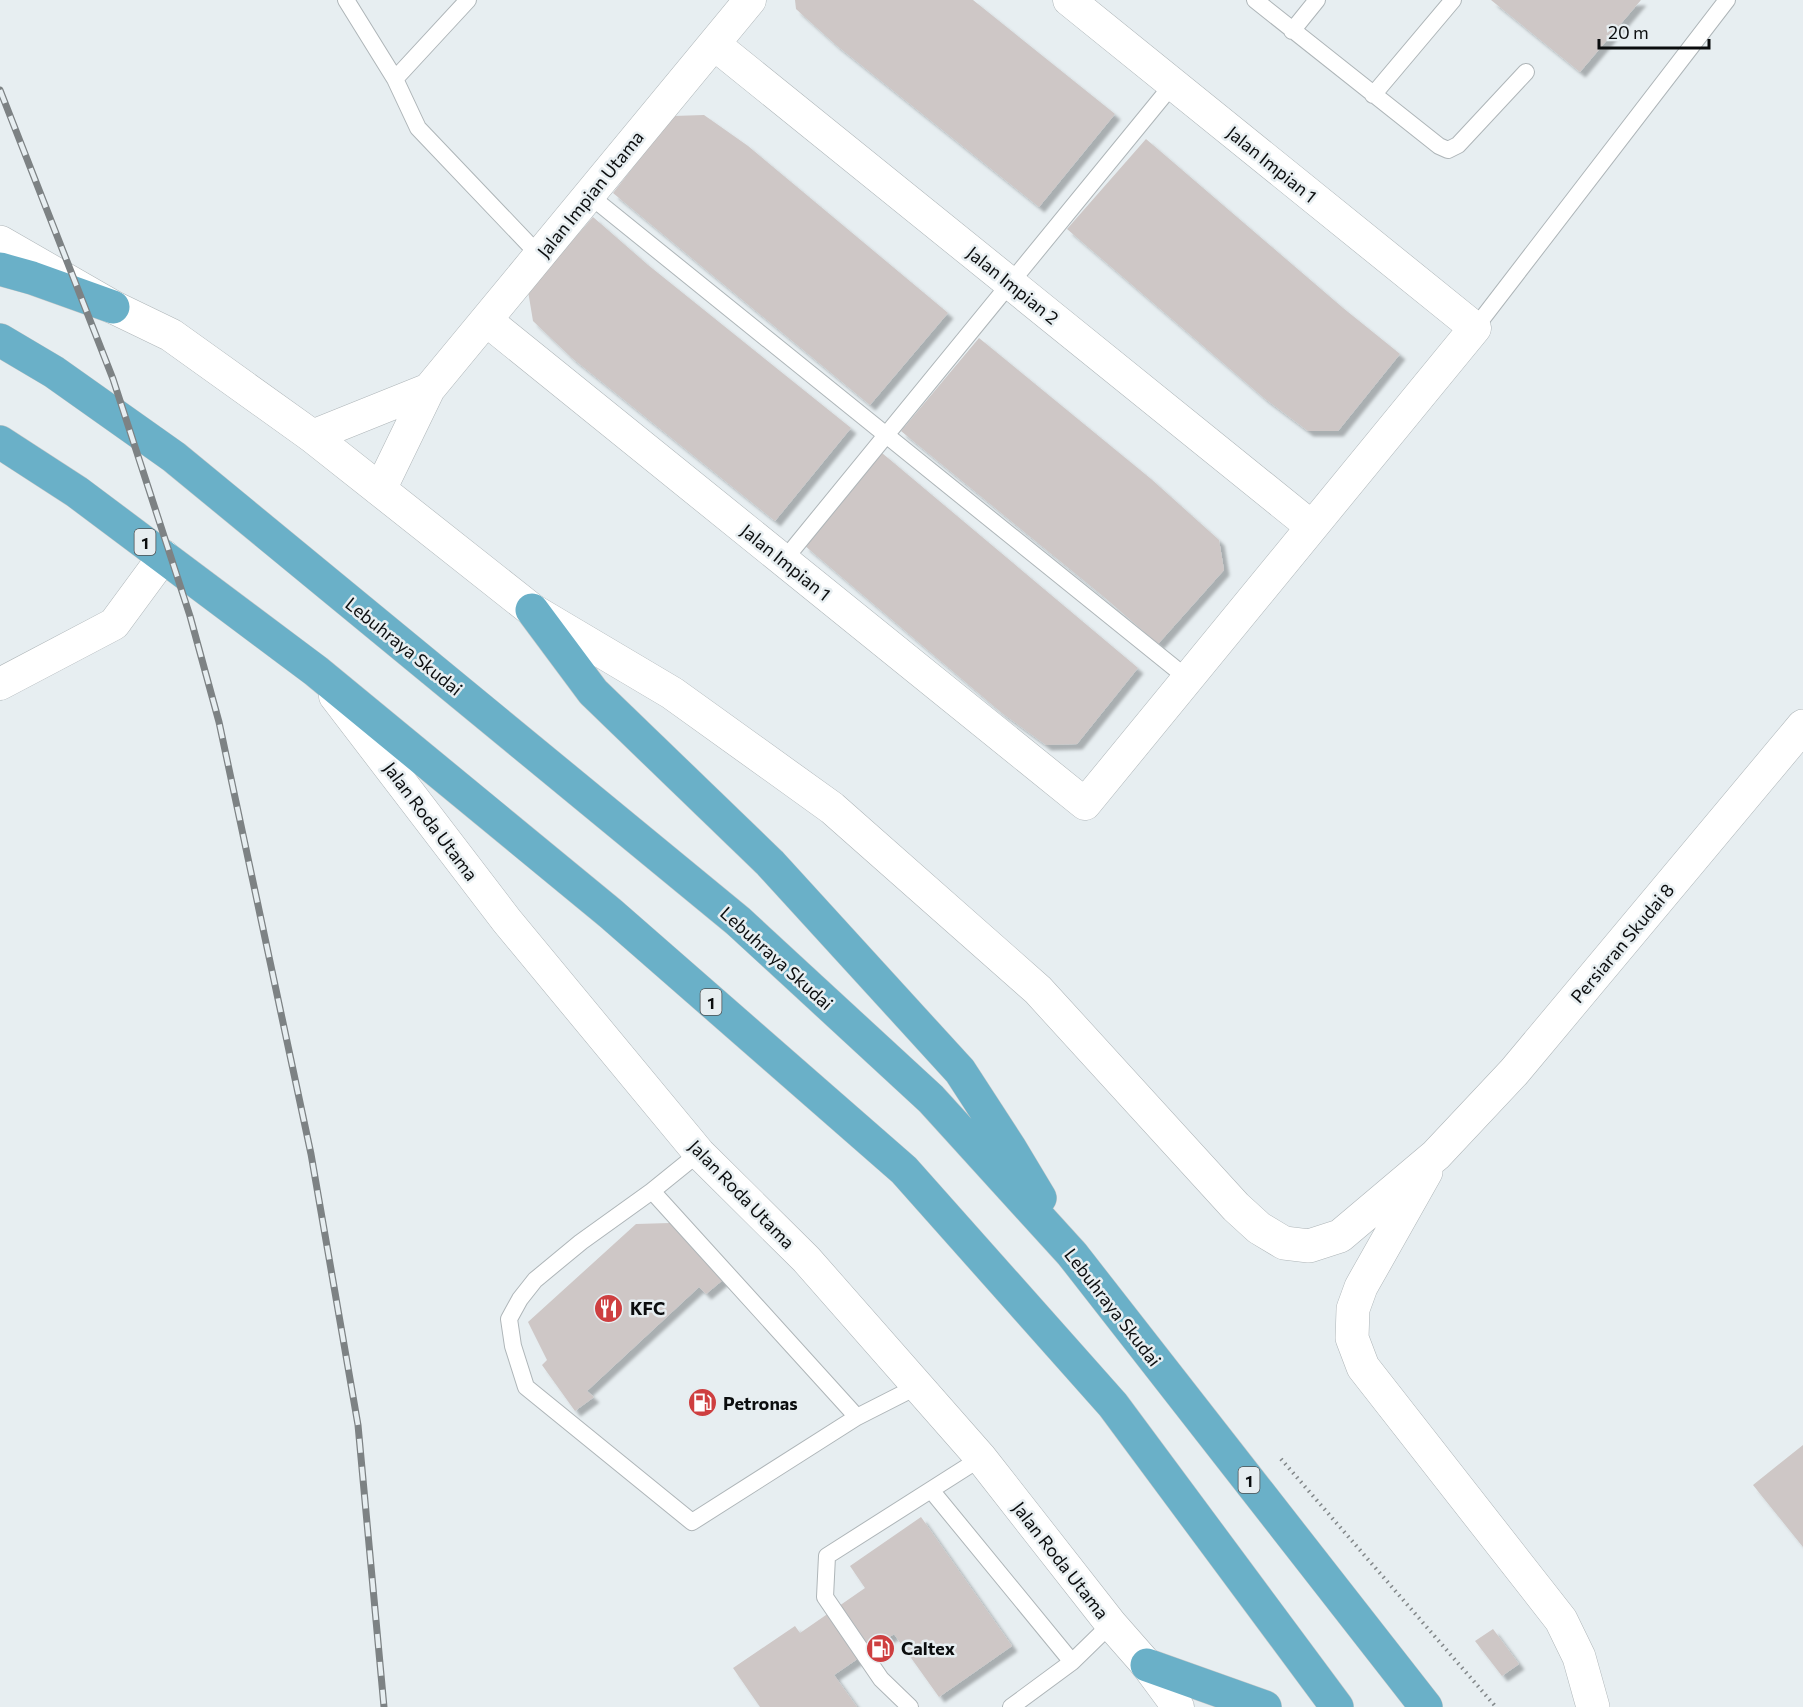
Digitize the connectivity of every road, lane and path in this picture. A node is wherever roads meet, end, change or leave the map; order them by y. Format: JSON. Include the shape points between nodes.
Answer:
{"nodes":[{"id":1,"x":346,"y":0,"type":"edge"},
{"id":2,"x":468,"y":0,"type":"edge"},
{"id":3,"x":750,"y":0,"type":"edge"},
{"id":4,"x":1069,"y":0,"type":"edge"},
{"id":5,"x":1255,"y":0,"type":"edge"},
{"id":6,"x":1317,"y":0,"type":"edge"},
{"id":7,"x":1453,"y":0,"type":"edge"},
{"id":8,"x":1727,"y":0,"type":"edge"},
{"id":9,"x":1292,"y":31,"type":"junction"},
{"id":10,"x":714,"y":44,"type":"junction"},
{"id":11,"x":1526,"y":72,"type":"dead end"},
{"id":12,"x":395,"y":79,"type":"junction"},
{"id":13,"x":1173,"y":84,"type":"junction"},
{"id":14,"x":1373,"y":95,"type":"junction"},
{"id":15,"x":589,"y":195,"type":"junction"},
{"id":16,"x":3,"y":252,"type":"edge"},
{"id":17,"x":539,"y":255,"type":"junction"},
{"id":18,"x":1010,"y":283,"type":"junction"},
{"id":19,"x":113,"y":307,"type":"joint"},
{"id":20,"x":486,"y":320,"type":"junction"},
{"id":21,"x":1475,"y":328,"type":"junction"},
{"id":22,"x":0,"y":340,"type":"edge"},
{"id":23,"x":429,"y":389,"type":"junction"},
{"id":24,"x":886,"y":435,"type":"junction"},
{"id":25,"x":312,"y":436,"type":"junction"},
{"id":26,"x":0,"y":442,"type":"edge"},
{"id":27,"x":380,"y":490,"type":"junction"},
{"id":28,"x":1312,"y":527,"type":"junction"},
{"id":29,"x":164,"y":555,"type":"junction"},
{"id":30,"x":784,"y":560,"type":"junction"},
{"id":31,"x":532,"y":610,"type":"junction"},
{"id":32,"x":316,"y":671,"type":"junction"},
{"id":33,"x":1187,"y":678,"type":"junction"},
{"id":34,"x":0,"y":684,"type":"edge"},
{"id":35,"x":1803,"y":726,"type":"edge"},
{"id":36,"x":699,"y":1153,"type":"junction"},
{"id":37,"x":1436,"y":1155,"type":"junction"},
{"id":38,"x":652,"y":1191,"type":"junction"},
{"id":39,"x":1072,"y":1254,"type":"junction"},
{"id":40,"x":918,"y":1386,"type":"junction"},
{"id":41,"x":857,"y":1417,"type":"junction"},
{"id":42,"x":981,"y":1458,"type":"junction"},
{"id":43,"x":931,"y":1490,"type":"junction"},
{"id":44,"x":1111,"y":1624,"type":"junction"},
{"id":45,"x":1072,"y":1662,"type":"junction"},
{"id":46,"x":1147,"y":1665,"type":"junction"},
{"id":47,"x":1170,"y":1704,"type":"edge"},
{"id":48,"x":910,"y":1707,"type":"edge"},
{"id":49,"x":1011,"y":1707,"type":"edge"},
{"id":50,"x":1265,"y":1707,"type":"edge"},
{"id":51,"x":1336,"y":1707,"type":"edge"},
{"id":52,"x":1426,"y":1707,"type":"edge"},
{"id":53,"x":1593,"y":1707,"type":"edge"}],
"edges":[{"from":1,"to":12,"type":"lane"},
{"from":2,"to":12,"type":"lane"},
{"from":3,"to":10,"type":"street","name":"Jalan Impian Utama"},
{"from":4,"to":13,"type":"street","name":"Jalan Impian 1"},
{"from":5,"to":9,"type":"lane"},
{"from":6,"to":9,"type":"lane"},
{"from":7,"to":14,"type":"lane"},
{"from":8,"to":21,"type":"lane"},
{"from":9,"to":14,"type":"lane"},
{"from":10,"to":15,"type":"street","name":"Jalan Impian Utama"},
{"from":10,"to":18,"type":"street","name":"Jalan Impian 2"},
{"from":11,"to":14,"type":"lane","via":[[1458,145],[1448,150]]},
{"from":12,"to":17,"type":"lane","via":[[418,128]]},
{"from":13,"to":18,"type":"lane"},
{"from":13,"to":21,"type":"street","name":"Jalan Impian 1"},
{"from":15,"to":17,"type":"street","name":"Jalan Impian Utama"},
{"from":15,"to":24,"type":"lane"},
{"from":16,"to":19,"type":"highway","via":[[32,278]]},
{"from":17,"to":20,"type":"street","name":"Jalan Impian Utama"},
{"from":18,"to":24,"type":"lane"},
{"from":18,"to":28,"type":"street","name":"Jalan Impian 2"},
{"from":19,"to":25,"type":"street","via":[[171,335]]},
{"from":20,"to":23,"type":"street","name":"Jalan Impian Utama"},
{"from":20,"to":30,"type":"street","name":"Jalan Impian 1"},
{"from":21,"to":28,"type":"street"},
{"from":22,"to":39,"type":"highway","name":"Lebuhraya Skudai","number":"1","via":[[54,372],[174,457],[738,921],[931,1099]]},
{"from":23,"to":25,"type":"street","name":"Jalan Impian Utama"},
{"from":23,"to":27,"type":"street","name":"Jalan Impian Utama"},
{"from":24,"to":30,"type":"lane"},
{"from":24,"to":33,"type":"lane"},
{"from":25,"to":27,"type":"street"},
{"from":26,"to":29,"type":"highway","number":"1"},
{"from":27,"to":31,"type":"street"},
{"from":28,"to":33,"type":"street"},
{"from":29,"to":32,"type":"highway","number":"1"},
{"from":29,"to":34,"type":"street","via":[[114,624]]},
{"from":30,"to":33,"type":"street","name":"Jalan Impian 1","via":[[1085,804]]},
{"from":31,"to":37,"type":"street","via":[[672,693],[832,808],[1038,990],[1236,1207],[1284,1243],[1309,1246],[1340,1236]]},
{"from":31,"to":39,"type":"highway","via":[[593,692],[770,863],[960,1071]]},
{"from":32,"to":36,"type":"street","name":"Jalan Roda Utama","via":[[507,921]]},
{"from":32,"to":51,"type":"highway","number":"1","via":[[610,913],[904,1170],[1113,1405]]},
{"from":35,"to":37,"type":"street","name":"Persiaran Skudai 8","via":[[1514,1072]]},
{"from":36,"to":38,"type":"lane"},
{"from":36,"to":40,"type":"street","name":"Jalan Roda Utama","via":[[806,1259]]},
{"from":37,"to":53,"type":"street","via":[[1361,1287],[1353,1309],[1352,1338],[1363,1367],[1560,1620],[1579,1657]]},
{"from":38,"to":41,"type":"lane"},
{"from":38,"to":41,"type":"lane","via":[[581,1242],[535,1280],[520,1299],[509,1319],[526,1387],[692,1522]]},
{"from":39,"to":52,"type":"highway","name":"Lebuhraya Skudai","number":"1"},
{"from":40,"to":41,"type":"lane"},
{"from":40,"to":42,"type":"street","name":"Jalan Roda Utama"},
{"from":42,"to":43,"type":"lane"},
{"from":42,"to":44,"type":"street","name":"Jalan Roda Utama"},
{"from":43,"to":45,"type":"lane"},
{"from":43,"to":48,"type":"lane","via":[[827,1556],[825,1597],[880,1678]]},
{"from":44,"to":45,"type":"lane"},
{"from":44,"to":46,"type":"street","name":"Jalan Roda Utama"},
{"from":45,"to":49,"type":"lane"},
{"from":46,"to":47,"type":"street","name":"Jalan Roda Utama"},
{"from":46,"to":50,"type":"highway"}]}
